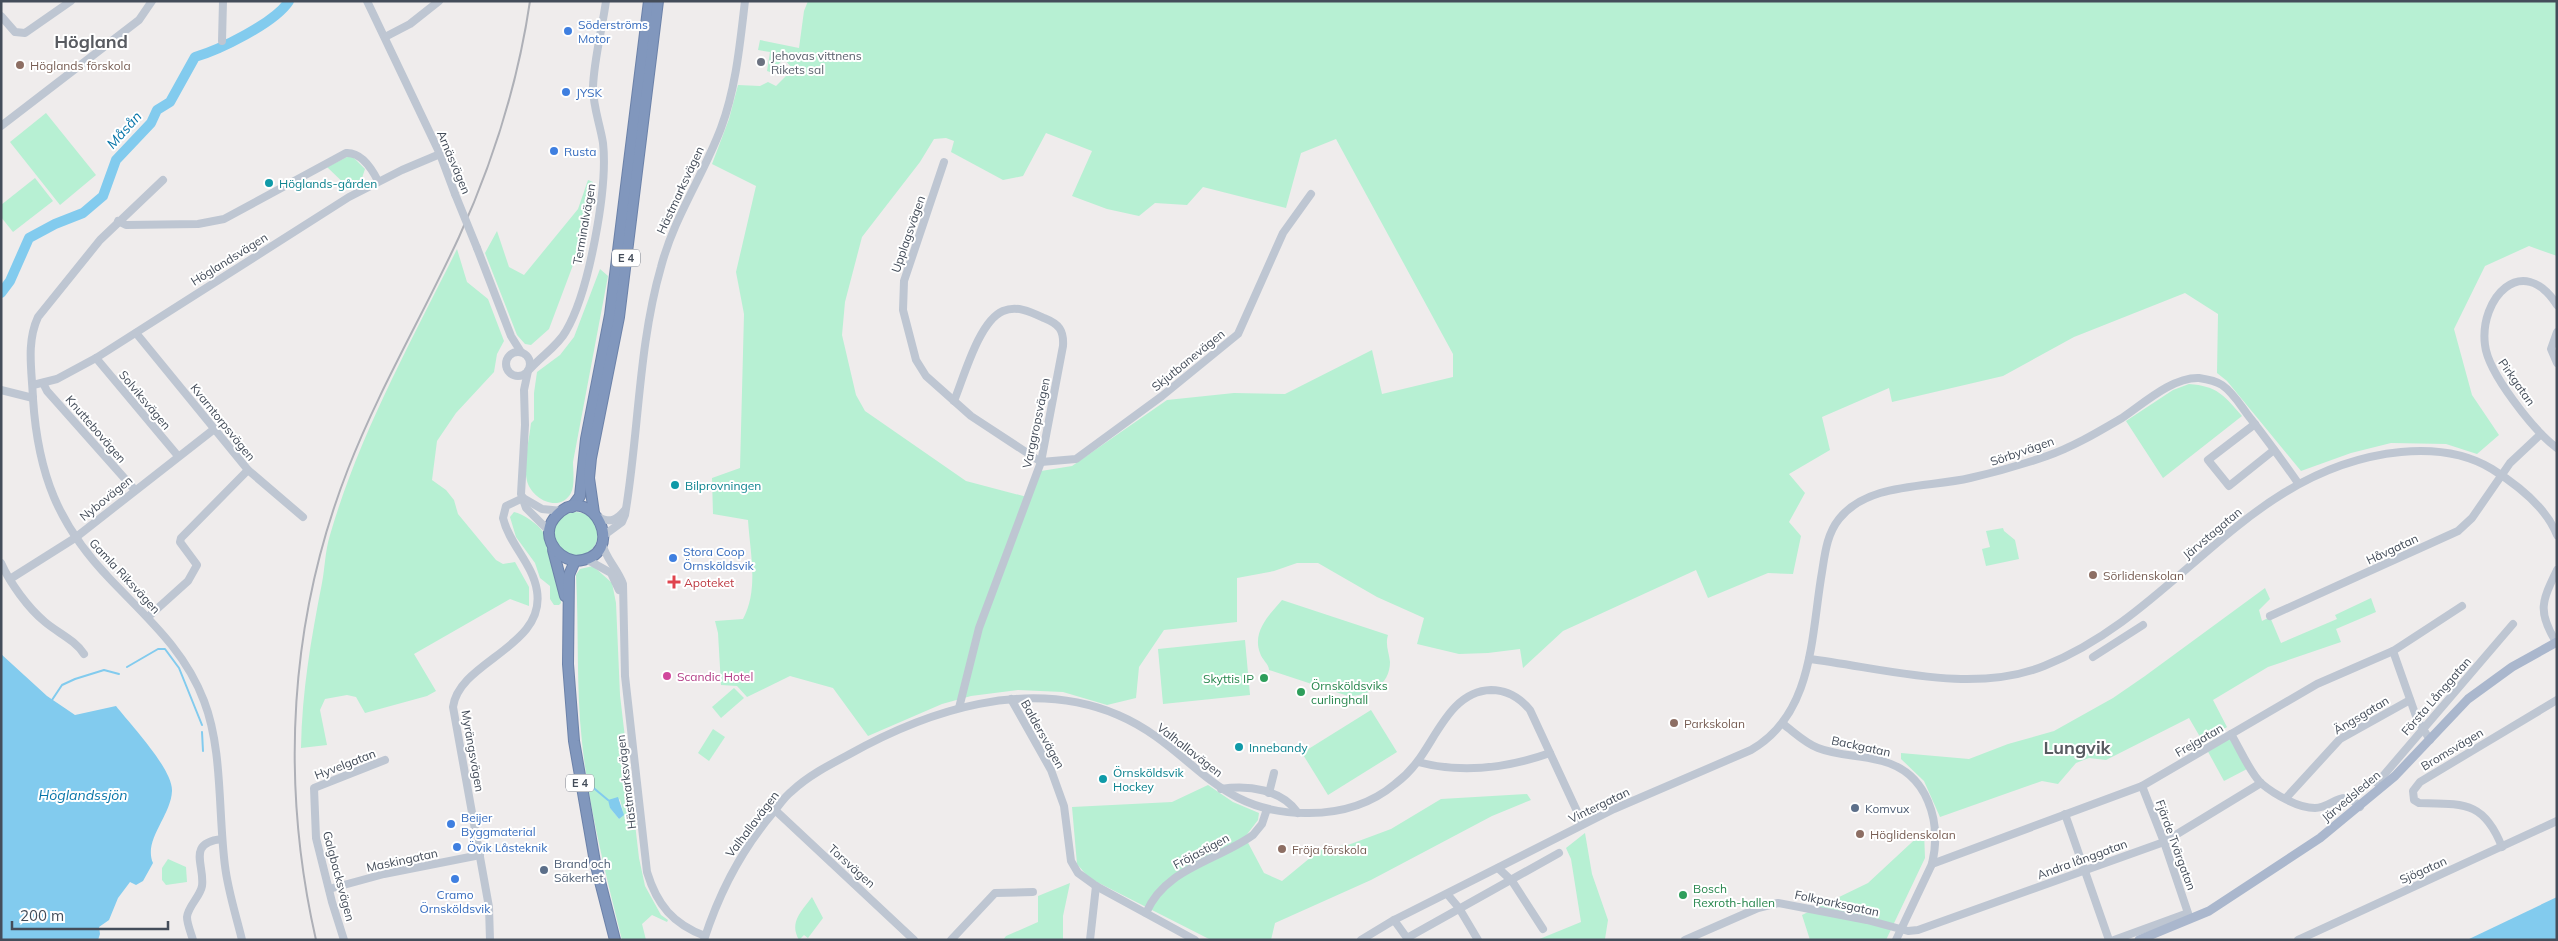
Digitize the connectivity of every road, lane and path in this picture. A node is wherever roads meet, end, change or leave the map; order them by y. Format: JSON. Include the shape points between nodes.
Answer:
{"nodes":[{"id":1,"x":71,"y":1,"type":"edge"},
{"id":2,"x":152,"y":1,"type":"edge"},
{"id":3,"x":223,"y":1,"type":"edge"},
{"id":4,"x":367,"y":1,"type":"edge"},
{"id":5,"x":439,"y":1,"type":"edge"},
{"id":6,"x":606,"y":1,"type":"edge"},
{"id":7,"x":649,"y":1,"type":"edge"},
{"id":8,"x":658,"y":1,"type":"edge"},
{"id":9,"x":745,"y":1,"type":"edge"},
{"id":10,"x":1,"y":16,"type":"edge"},
{"id":11,"x":385,"y":38,"type":"junction"},
{"id":12,"x":222,"y":42,"type":"dead end"},
{"id":13,"x":1,"y":126,"type":"edge"},
{"id":14,"x":440,"y":154,"type":"junction"},
{"id":15,"x":944,"y":162,"type":"dead end"},
{"id":16,"x":163,"y":180,"type":"dead end"},
{"id":17,"x":378,"y":181,"type":"junction"},
{"id":18,"x":1311,"y":194,"type":"dead end"},
{"id":19,"x":118,"y":221,"type":"junction"},
{"id":20,"x":2557,"y":305,"type":"edge"},
{"id":21,"x":136,"y":332,"type":"junction"},
{"id":22,"x":2557,"y":332,"type":"edge"},
{"id":23,"x":511,"y":336,"type":"junction"},
{"id":24,"x":547,"y":351,"type":"junction"},
{"id":25,"x":523,"y":352,"type":"junction"},
{"id":26,"x":508,"y":356,"type":"junction"},
{"id":27,"x":96,"y":358,"type":"junction"},
{"id":28,"x":2557,"y":363,"type":"edge"},
{"id":29,"x":529,"y":370,"type":"junction"},
{"id":30,"x":512,"y":374,"type":"junction"},
{"id":31,"x":43,"y":383,"type":"junction"},
{"id":32,"x":33,"y":385,"type":"junction"},
{"id":33,"x":1,"y":390,"type":"edge"},
{"id":34,"x":524,"y":390,"type":"junction"},
{"id":35,"x":33,"y":398,"type":"junction"},
{"id":36,"x":954,"y":401,"type":"junction"},
{"id":37,"x":2254,"y":424,"type":"junction"},
{"id":38,"x":214,"y":430,"type":"junction"},
{"id":39,"x":2540,"y":434,"type":"junction"},
{"id":40,"x":2557,"y":448,"type":"edge"},
{"id":41,"x":2274,"y":450,"type":"junction"},
{"id":42,"x":178,"y":456,"type":"junction"},
{"id":43,"x":1041,"y":462,"type":"junction"},
{"id":44,"x":248,"y":470,"type":"junction"},
{"id":45,"x":2502,"y":475,"type":"junction"},
{"id":46,"x":2298,"y":483,"type":"junction"},
{"id":47,"x":134,"y":489,"type":"junction"},
{"id":48,"x":523,"y":498,"type":"junction"},
{"id":49,"x":572,"y":507,"type":"junction"},
{"id":50,"x":626,"y":509,"type":"junction"},
{"id":51,"x":562,"y":511,"type":"junction"},
{"id":52,"x":596,"y":515,"type":"junction"},
{"id":53,"x":303,"y":517,"type":"dead end"},
{"id":54,"x":549,"y":531,"type":"junction"},
{"id":55,"x":2557,"y":535,"type":"edge"},
{"id":56,"x":75,"y":538,"type":"junction"},
{"id":57,"x":603,"y":539,"type":"junction"},
{"id":58,"x":551,"y":544,"type":"junction"},
{"id":59,"x":586,"y":559,"type":"junction"},
{"id":60,"x":575,"y":561,"type":"junction"},
{"id":61,"x":1,"y":563,"type":"edge"},
{"id":62,"x":2557,"y":570,"type":"edge"},
{"id":63,"x":10,"y":579,"type":"junction"},
{"id":64,"x":622,"y":599,"type":"junction"},
{"id":65,"x":2462,"y":606,"type":"dead end"},
{"id":66,"x":148,"y":616,"type":"junction"},
{"id":67,"x":2270,"y":616,"type":"dead end"},
{"id":68,"x":569,"y":622,"type":"junction"},
{"id":69,"x":2143,"y":624,"type":"dead end"},
{"id":70,"x":2513,"y":624,"type":"dead end"},
{"id":71,"x":2556,"y":642,"type":"edge"},
{"id":72,"x":2393,"y":651,"type":"junction"},
{"id":73,"x":84,"y":654,"type":"dead end"},
{"id":74,"x":2094,"y":657,"type":"dead end"},
{"id":75,"x":1808,"y":659,"type":"junction"},
{"id":76,"x":1011,"y":699,"type":"junction"},
{"id":77,"x":2410,"y":700,"type":"junction"},
{"id":78,"x":2557,"y":700,"type":"edge"},
{"id":79,"x":959,"y":708,"type":"junction"},
{"id":80,"x":1783,"y":724,"type":"junction"},
{"id":81,"x":2422,"y":730,"type":"junction"},
{"id":82,"x":2231,"y":734,"type":"junction"},
{"id":83,"x":2430,"y":740,"type":"junction"},
{"id":84,"x":1550,"y":753,"type":"junction"},
{"id":85,"x":385,"y":760,"type":"dead end"},
{"id":86,"x":1418,"y":762,"type":"junction"},
{"id":87,"x":1274,"y":774,"type":"dead end"},
{"id":88,"x":2261,"y":783,"type":"junction"},
{"id":89,"x":2377,"y":783,"type":"dead end"},
{"id":90,"x":2142,"y":786,"type":"junction"},
{"id":91,"x":314,"y":788,"type":"joint"},
{"id":92,"x":1221,"y":789,"type":"junction"},
{"id":93,"x":1269,"y":793,"type":"junction"},
{"id":94,"x":2286,"y":798,"type":"junction"},
{"id":95,"x":2360,"y":807,"type":"junction"},
{"id":96,"x":1267,"y":809,"type":"junction"},
{"id":97,"x":776,"y":810,"type":"junction"},
{"id":98,"x":1298,"y":813,"type":"junction"},
{"id":99,"x":2065,"y":814,"type":"junction"},
{"id":100,"x":2557,"y":820,"type":"edge"},
{"id":101,"x":1583,"y":824,"type":"junction"},
{"id":102,"x":222,"y":839,"type":"junction"},
{"id":103,"x":2164,"y":842,"type":"junction"},
{"id":104,"x":2502,"y":847,"type":"junction"},
{"id":105,"x":1559,"y":853,"type":"dead end"},
{"id":106,"x":480,"y":855,"type":"junction"},
{"id":107,"x":1932,"y":864,"type":"junction"},
{"id":108,"x":1498,"y":868,"type":"junction"},
{"id":109,"x":2086,"y":870,"type":"junction"},
{"id":110,"x":1512,"y":881,"type":"junction"},
{"id":111,"x":1096,"y":886,"type":"junction"},
{"id":112,"x":329,"y":889,"type":"junction"},
{"id":113,"x":1033,"y":892,"type":"dead end"},
{"id":114,"x":1448,"y":895,"type":"junction"},
{"id":115,"x":1460,"y":908,"type":"junction"},
{"id":116,"x":1146,"y":913,"type":"junction"},
{"id":117,"x":1394,"y":920,"type":"junction"},
{"id":118,"x":1543,"y":929,"type":"dead end"},
{"id":119,"x":1901,"y":929,"type":"junction"},
{"id":120,"x":1704,"y":931,"type":"junction"},
{"id":121,"x":705,"y":938,"type":"edge"},
{"id":122,"x":1406,"y":939,"type":"edge"},
{"id":123,"x":193,"y":940,"type":"edge"},
{"id":124,"x":242,"y":940,"type":"edge"},
{"id":125,"x":344,"y":940,"type":"edge"},
{"id":126,"x":490,"y":940,"type":"edge"},
{"id":127,"x":615,"y":940,"type":"edge"},
{"id":128,"x":914,"y":940,"type":"edge"},
{"id":129,"x":950,"y":940,"type":"edge"},
{"id":130,"x":1090,"y":940,"type":"edge"},
{"id":131,"x":1195,"y":940,"type":"edge"},
{"id":132,"x":1361,"y":940,"type":"edge"},
{"id":133,"x":1478,"y":940,"type":"edge"},
{"id":134,"x":1685,"y":940,"type":"edge"},
{"id":135,"x":1709,"y":940,"type":"edge"},
{"id":136,"x":1896,"y":940,"type":"edge"},
{"id":137,"x":2109,"y":940,"type":"edge"},
{"id":138,"x":2114,"y":940,"type":"edge"},
{"id":139,"x":2139,"y":940,"type":"edge"},
{"id":140,"x":2298,"y":940,"type":"edge"}],
"edges":[{"from":1,"to":10,"type":"street","via":[[25,33],[15,32]]},
{"from":2,"to":13,"type":"street","via":[[139,20]]},
{"from":3,"to":12,"type":"street"},
{"from":4,"to":11,"type":"street","name":"Arnäsvägen"},
{"from":5,"to":11,"type":"street","via":[[410,24]]},
{"from":6,"to":24,"type":"street","name":"Terminalvägen","via":[[593,86],[595,115],[602,143],[602,198],[589,264],[572,321],[561,339]]},
{"from":7,"to":49,"type":"highway","number":"E 4","via":[[610,315],[586,439],[580,496]]},
{"from":8,"to":52,"type":"highway","number":"E 4","via":[[619,317],[591,458],[589,478]]},
{"from":9,"to":50,"type":"street","name":"Hästmarksvägen","via":[[727,110],[712,151],[675,225],[656,284]]},
{"from":11,"to":14,"type":"street","name":"Arnäsvägen"},
{"from":14,"to":17,"type":"street","name":"Höglandsvägen"},
{"from":14,"to":23,"type":"street","name":"Arnäsvägen","bridge":true},
{"from":15,"to":36,"type":"street","name":"Upplagsvägen","via":[[902,295],[903,310],[920,370]]},
{"from":16,"to":19,"type":"street","name":"Gamla Riksvägen"},
{"from":17,"to":19,"type":"street","via":[[361,158],[346,153],[224,219],[198,224],[126,225]]},
{"from":17,"to":21,"type":"street","name":"Höglandsvägen"},
{"from":18,"to":43,"type":"street","name":"Skjutbanevägen","via":[[1282,233],[1238,334],[1162,396],[1076,459]]},
{"from":19,"to":32,"type":"street","name":"Gamla Riksvägen","via":[[38,317],[31,347]]},
{"from":20,"to":39,"type":"street","name":"Pirkgatan","via":[[2536,283],[2516,280],[2494,302],[2485,327],[2484,343],[2490,366]]},
{"from":21,"to":27,"type":"street","name":"Höglandsvägen"},
{"from":21,"to":38,"type":"street","name":"Kvarntorpsvägen"},
{"from":22,"to":28,"type":"street","via":[[2552,349]]},
{"from":23,"to":25,"type":"street","name":"Arnäsvägen"},
{"from":23,"to":26,"type":"street","name":"Arnäsvägen"},
{"from":24,"to":25,"type":"street"},
{"from":24,"to":29,"type":"street","name":"Terminalvägen"},
{"from":25,"to":26,"type":"street","via":[[513,352]]},
{"from":25,"to":29,"type":"street","via":[[530,360]]},
{"from":26,"to":30,"type":"street","via":[[506,367]]},
{"from":27,"to":31,"type":"street","name":"Höglandsvägen"},
{"from":27,"to":42,"type":"street","name":"Solviksvägen"},
{"from":29,"to":30,"type":"street","via":[[520,376]]},
{"from":29,"to":34,"type":"street"},
{"from":30,"to":34,"type":"street"},
{"from":31,"to":32,"type":"street","name":"Höglandsvägen"},
{"from":31,"to":47,"type":"street","name":"Knuttebovägen"},
{"from":32,"to":35,"type":"street","name":"Gamla Riksvägen"},
{"from":33,"to":35,"type":"street"},
{"from":34,"to":48,"type":"street"},
{"from":35,"to":56,"type":"street","name":"Gamla Riksvägen","via":[[38,447],[47,482]]},
{"from":36,"to":43,"type":"street","name":"Upplagsvägen","via":[[971,416]]},
{"from":36,"to":43,"type":"street","name":"Varggropsvägen","via":[[982,333],[996,316],[1004,310],[1025,309],[1052,321],[1064,335],[1064,346]]},
{"from":37,"to":41,"type":"street","name":"Sörbyvägen"},
{"from":37,"to":41,"type":"street","via":[[2208,460],[2229,486]]},
{"from":37,"to":75,"type":"street","name":"Sörbyvägen","via":[[2224,386],[2198,378],[2181,381],[2094,434],[2054,453],[2002,471],[1880,493],[1862,500],[1838,520],[1827,544]]},
{"from":38,"to":42,"type":"street","name":"Nybovägen"},
{"from":38,"to":44,"type":"street","name":"Kvarntorpsvägen"},
{"from":39,"to":40,"type":"street"},
{"from":39,"to":45,"type":"street","name":"Håvgatan"},
{"from":41,"to":46,"type":"street","name":"Sörbyvägen"},
{"from":42,"to":47,"type":"street","name":"Nybovägen"},
{"from":43,"to":79,"type":"street","name":"Varggropsvägen","via":[[979,628]]},
{"from":44,"to":53,"type":"street","name":"Kvarntorpsvägen"},
{"from":44,"to":66,"type":"street","via":[[181,538],[182,547],[197,565],[188,581]]},
{"from":45,"to":46,"type":"street","name":"Järvstagatan","via":[[2484,464],[2456,454],[2416,451],[2346,463]]},
{"from":45,"to":55,"type":"street","name":"Järvstagatan","via":[[2537,506]]},
{"from":45,"to":67,"type":"street","name":"Håvgatan","via":[[2472,518],[2458,531]]},
{"from":46,"to":75,"type":"street","name":"Järvstagatan","via":[[2251,515],[2121,622],[2086,645],[2044,666],[2005,678],[1977,680]]},
{"from":47,"to":56,"type":"street","name":"Nybovägen"},
{"from":48,"to":51,"type":"street","via":[[542,510]]},
{"from":48,"to":54,"type":"street","via":[[526,508]]},
{"from":48,"to":106,"type":"street","name":"Myrängsvägen","via":[[506,506],[502,518],[535,581],[536,608],[519,637],[462,685],[455,697],[455,719]]},
{"from":49,"to":51,"type":"highway"},
{"from":49,"to":52,"type":"highway","via":[[588,509]]},
{"from":50,"to":52,"type":"street","via":[[611,521]]},
{"from":50,"to":57,"type":"street","name":"Hästmarksvägen","via":[[622,522]]},
{"from":51,"to":54,"type":"highway","via":[[553,519]]},
{"from":52,"to":57,"type":"highway"},
{"from":54,"to":58,"type":"highway"},
{"from":56,"to":63,"type":"street","name":"Nybovägen"},
{"from":56,"to":66,"type":"street","name":"Gamla Riksvägen","via":[[110,580]]},
{"from":57,"to":59,"type":"highway","via":[[593,555]]},
{"from":57,"to":64,"type":"street","name":"Hästmarksvägen","via":[[605,553],[619,572],[623,584]]},
{"from":58,"to":60,"type":"highway","via":[[560,556]]},
{"from":58,"to":68,"type":"highway","number":"E 4"},
{"from":59,"to":60,"type":"highway"},
{"from":59,"to":64,"type":"street","name":"Hästmarksvägen","via":[[611,573]]},
{"from":60,"to":68,"type":"highway","number":"E 4","via":[[569,575]]},
{"from":61,"to":63,"type":"street"},
{"from":62,"to":71,"type":"street","via":[[2547,590],[2542,611]]},
{"from":63,"to":73,"type":"street","via":[[43,621]]},
{"from":64,"to":121,"type":"street","name":"Hästmarksvägen","via":[[625,676],[647,872],[657,898],[674,920]]},
{"from":65,"to":72,"type":"street","name":"Frejgatan"},
{"from":66,"to":102,"type":"street","name":"Gamla Riksvägen","via":[[179,654],[204,702],[212,731]]},
{"from":68,"to":127,"type":"highway","number":"E 4","via":[[575,749],[595,862]]},
{"from":69,"to":74,"type":"street"},
{"from":70,"to":81,"type":"street","name":"Första Långgatan"},
{"from":71,"to":83,"type":"main road","name":"Järvedsleden","via":[[2512,667],[2468,699]]},
{"from":72,"to":77,"type":"street"},
{"from":72,"to":82,"type":"street","name":"Frejgatan","via":[[2317,684]]},
{"from":75,"to":80,"type":"street","name":"Vintergatan","via":[[1797,701]]},
{"from":76,"to":79,"type":"street","name":"Valhallavägen"},
{"from":76,"to":92,"type":"street","name":"Valhallavägen","via":[[1050,698],[1115,713],[1163,741]]},
{"from":76,"to":111,"type":"street","name":"Baldersvägen","via":[[1051,770],[1064,806],[1072,865]]},
{"from":77,"to":81,"type":"street"},
{"from":77,"to":94,"type":"street","name":"Ängsgatan","via":[[2340,739]]},
{"from":78,"to":104,"type":"street","name":"Bromsvägen","via":[[2420,782],[2413,791],[2414,800],[2419,803],[2470,807],[2482,814],[2490,822]]},
{"from":79,"to":97,"type":"street","name":"Valhallavägen","via":[[887,733],[791,791]]},
{"from":80,"to":101,"type":"street","name":"Vintergatan","via":[[1751,750]]},
{"from":80,"to":107,"type":"street","name":"Backgatan","via":[[1818,748],[1888,762],[1910,775],[1934,816],[1936,842]]},
{"from":81,"to":83,"type":"street"},
{"from":81,"to":89,"type":"street","name":"Första Långgatan"},
{"from":82,"to":88,"type":"street"},
{"from":82,"to":90,"type":"street","name":"Frejgatan"},
{"from":83,"to":95,"type":"main road","name":"Järvedsleden"},
{"from":84,"to":86,"type":"street","via":[[1518,763],[1473,769]]},
{"from":84,"to":86,"type":"street","name":"Valhallavägen","via":[[1525,704],[1507,693],[1488,690],[1473,694],[1460,703],[1444,720]]},
{"from":84,"to":101,"type":"street","name":"Valhallavägen"},
{"from":85,"to":91,"type":"street","name":"Hyvelgatan"},
{"from":86,"to":98,"type":"street","name":"Valhallavägen","via":[[1394,785],[1366,802],[1337,811]]},
{"from":87,"to":93,"type":"street"},
{"from":88,"to":94,"type":"street"},
{"from":88,"to":103,"type":"street","name":"Andra långgatan"},
{"from":90,"to":99,"type":"street","name":"Frejgatan"},
{"from":90,"to":103,"type":"street","name":"Fjärde Tvärgatan"},
{"from":91,"to":112,"type":"street","name":"Galgbacksvägen","via":[[316,838]]},
{"from":92,"to":93,"type":"street","via":[[1251,788]]},
{"from":92,"to":96,"type":"street","name":"Valhallavägen"},
{"from":93,"to":98,"type":"street","via":[[1292,804]]},
{"from":94,"to":95,"type":"street","via":[[2305,807],[2316,808],[2343,798]]},
{"from":95,"to":139,"type":"main road","name":"Järvedsleden","via":[[2301,851],[2209,911]]},
{"from":96,"to":98,"type":"street","name":"Valhallavägen"},
{"from":96,"to":116,"type":"street","name":"Fröjastigen","via":[[1262,824],[1253,835],[1168,882],[1154,896]]},
{"from":97,"to":121,"type":"street","name":"Valhallavägen","via":[[734,866],[720,893]]},
{"from":97,"to":128,"type":"street","name":"Torsvägen"},
{"from":99,"to":107,"type":"street","name":"Frejgatan"},
{"from":99,"to":109,"type":"street"},
{"from":100,"to":104,"type":"street","name":"Sjögatan"},
{"from":101,"to":108,"type":"street","name":"Vintergatan"},
{"from":102,"to":123,"type":"street","via":[[208,842],[200,852],[202,883],[187,918]]},
{"from":102,"to":124,"type":"street","name":"Gamla Riksvägen","via":[[228,883]]},
{"from":103,"to":109,"type":"street","name":"Andra långgatan"},
{"from":103,"to":138,"type":"street","name":"Fjärde Tvärgatan","via":[[2188,914]]},
{"from":104,"to":140,"type":"street","name":"Sjögatan"},
{"from":105,"to":110,"type":"street"},
{"from":106,"to":112,"type":"street","name":"Maskingatan","via":[[384,874]]},
{"from":106,"to":126,"type":"street","name":"Myrängsvägen","via":[[489,907]]},
{"from":107,"to":119,"type":"street","name":"Backgatan"},
{"from":108,"to":110,"type":"street"},
{"from":108,"to":114,"type":"street","name":"Vintergatan"},
{"from":109,"to":119,"type":"street","name":"Andra långgatan","via":[[1918,930]]},
{"from":109,"to":137,"type":"street"},
{"from":110,"to":115,"type":"street"},
{"from":110,"to":118,"type":"street"},
{"from":111,"to":116,"type":"street","name":"Baldersvägen"},
{"from":111,"to":130,"type":"street"},
{"from":112,"to":125,"type":"street","name":"Galgbacksvägen"},
{"from":113,"to":129,"type":"street","via":[[995,893]]},
{"from":114,"to":115,"type":"street"},
{"from":114,"to":117,"type":"street","name":"Vintergatan"},
{"from":115,"to":122,"type":"street"},
{"from":115,"to":133,"type":"street"},
{"from":116,"to":131,"type":"street","name":"Baldersvägen"},
{"from":117,"to":122,"type":"street"},
{"from":117,"to":132,"type":"street","name":"Vintergatan"},
{"from":119,"to":120,"type":"street","name":"Folkparksgatan","via":[[1778,903]]},
{"from":119,"to":136,"type":"street","name":"Backgatan"},
{"from":120,"to":134,"type":"street","name":"Folkparksgatan"},
{"from":120,"to":135,"type":"street"}]}
